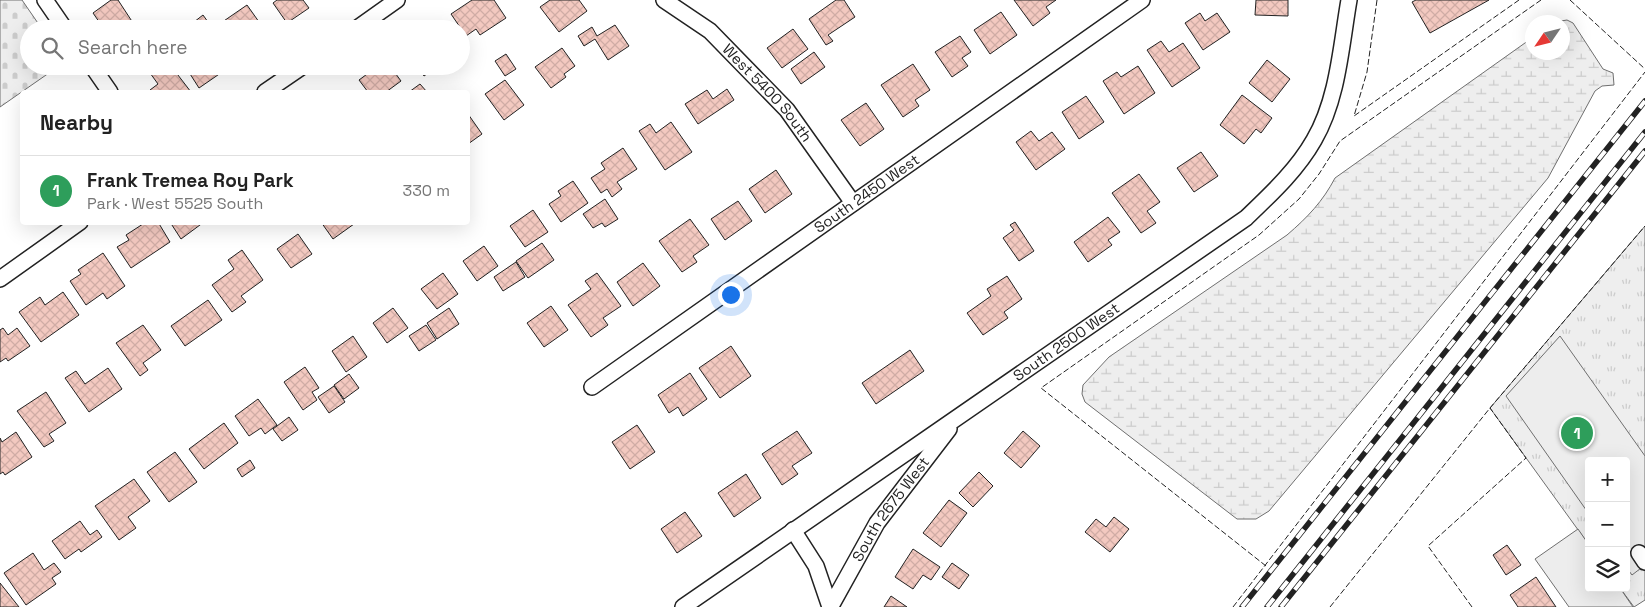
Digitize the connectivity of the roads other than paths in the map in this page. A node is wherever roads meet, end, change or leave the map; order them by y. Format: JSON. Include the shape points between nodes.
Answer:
{"nodes":[{"id":1,"x":45,"y":0,"type":"edge"},
{"id":2,"x":397,"y":0,"type":"edge"},
{"id":3,"x":664,"y":0,"type":"edge"},
{"id":4,"x":1142,"y":0,"type":"edge"},
{"id":5,"x":1349,"y":0,"type":"edge"},
{"id":6,"x":59,"y":20,"type":"edge"},
{"id":7,"x":369,"y":20,"type":"edge"},
{"id":8,"x":98,"y":75,"type":"edge"},
{"id":9,"x":290,"y":75,"type":"edge"},
{"id":10,"x":109,"y":90,"type":"edge"},
{"id":11,"x":268,"y":90,"type":"edge"},
{"id":12,"x":853,"y":203,"type":"junction"},
{"id":13,"x":76,"y":225,"type":"edge"},
{"id":14,"x":0,"y":279,"type":"edge"},
{"id":15,"x":592,"y":387,"type":"dead end"},
{"id":16,"x":958,"y":418,"type":"junction"},
{"id":17,"x":793,"y":530,"type":"junction"},
{"id":18,"x":831,"y":606,"type":"edge"},
{"id":19,"x":683,"y":607,"type":"edge"}],
"edges":[{"from":1,"to":6,"type":"street"},
{"from":2,"to":7,"type":"street"},
{"from":3,"to":12,"type":"street","name":"West 5400 South","via":[[710,31],[787,110]]},
{"from":4,"to":12,"type":"street","name":"South 2450 West"},
{"from":5,"to":16,"type":"street","name":"South 2500 West","via":[[1338,69],[1326,115],[1314,141],[1284,181],[1246,218]]},
{"from":8,"to":10,"type":"street"},
{"from":9,"to":11,"type":"street"},
{"from":12,"to":15,"type":"street","name":"South 2450 West"},
{"from":13,"to":14,"type":"street"},
{"from":16,"to":17,"type":"street","name":"South 2500 West"},
{"from":16,"to":18,"type":"street","name":"South 2675 West","via":[[877,523]]},
{"from":17,"to":18,"type":"street","via":[[816,566]]},
{"from":17,"to":19,"type":"street","name":"South 2500 West"}]}
